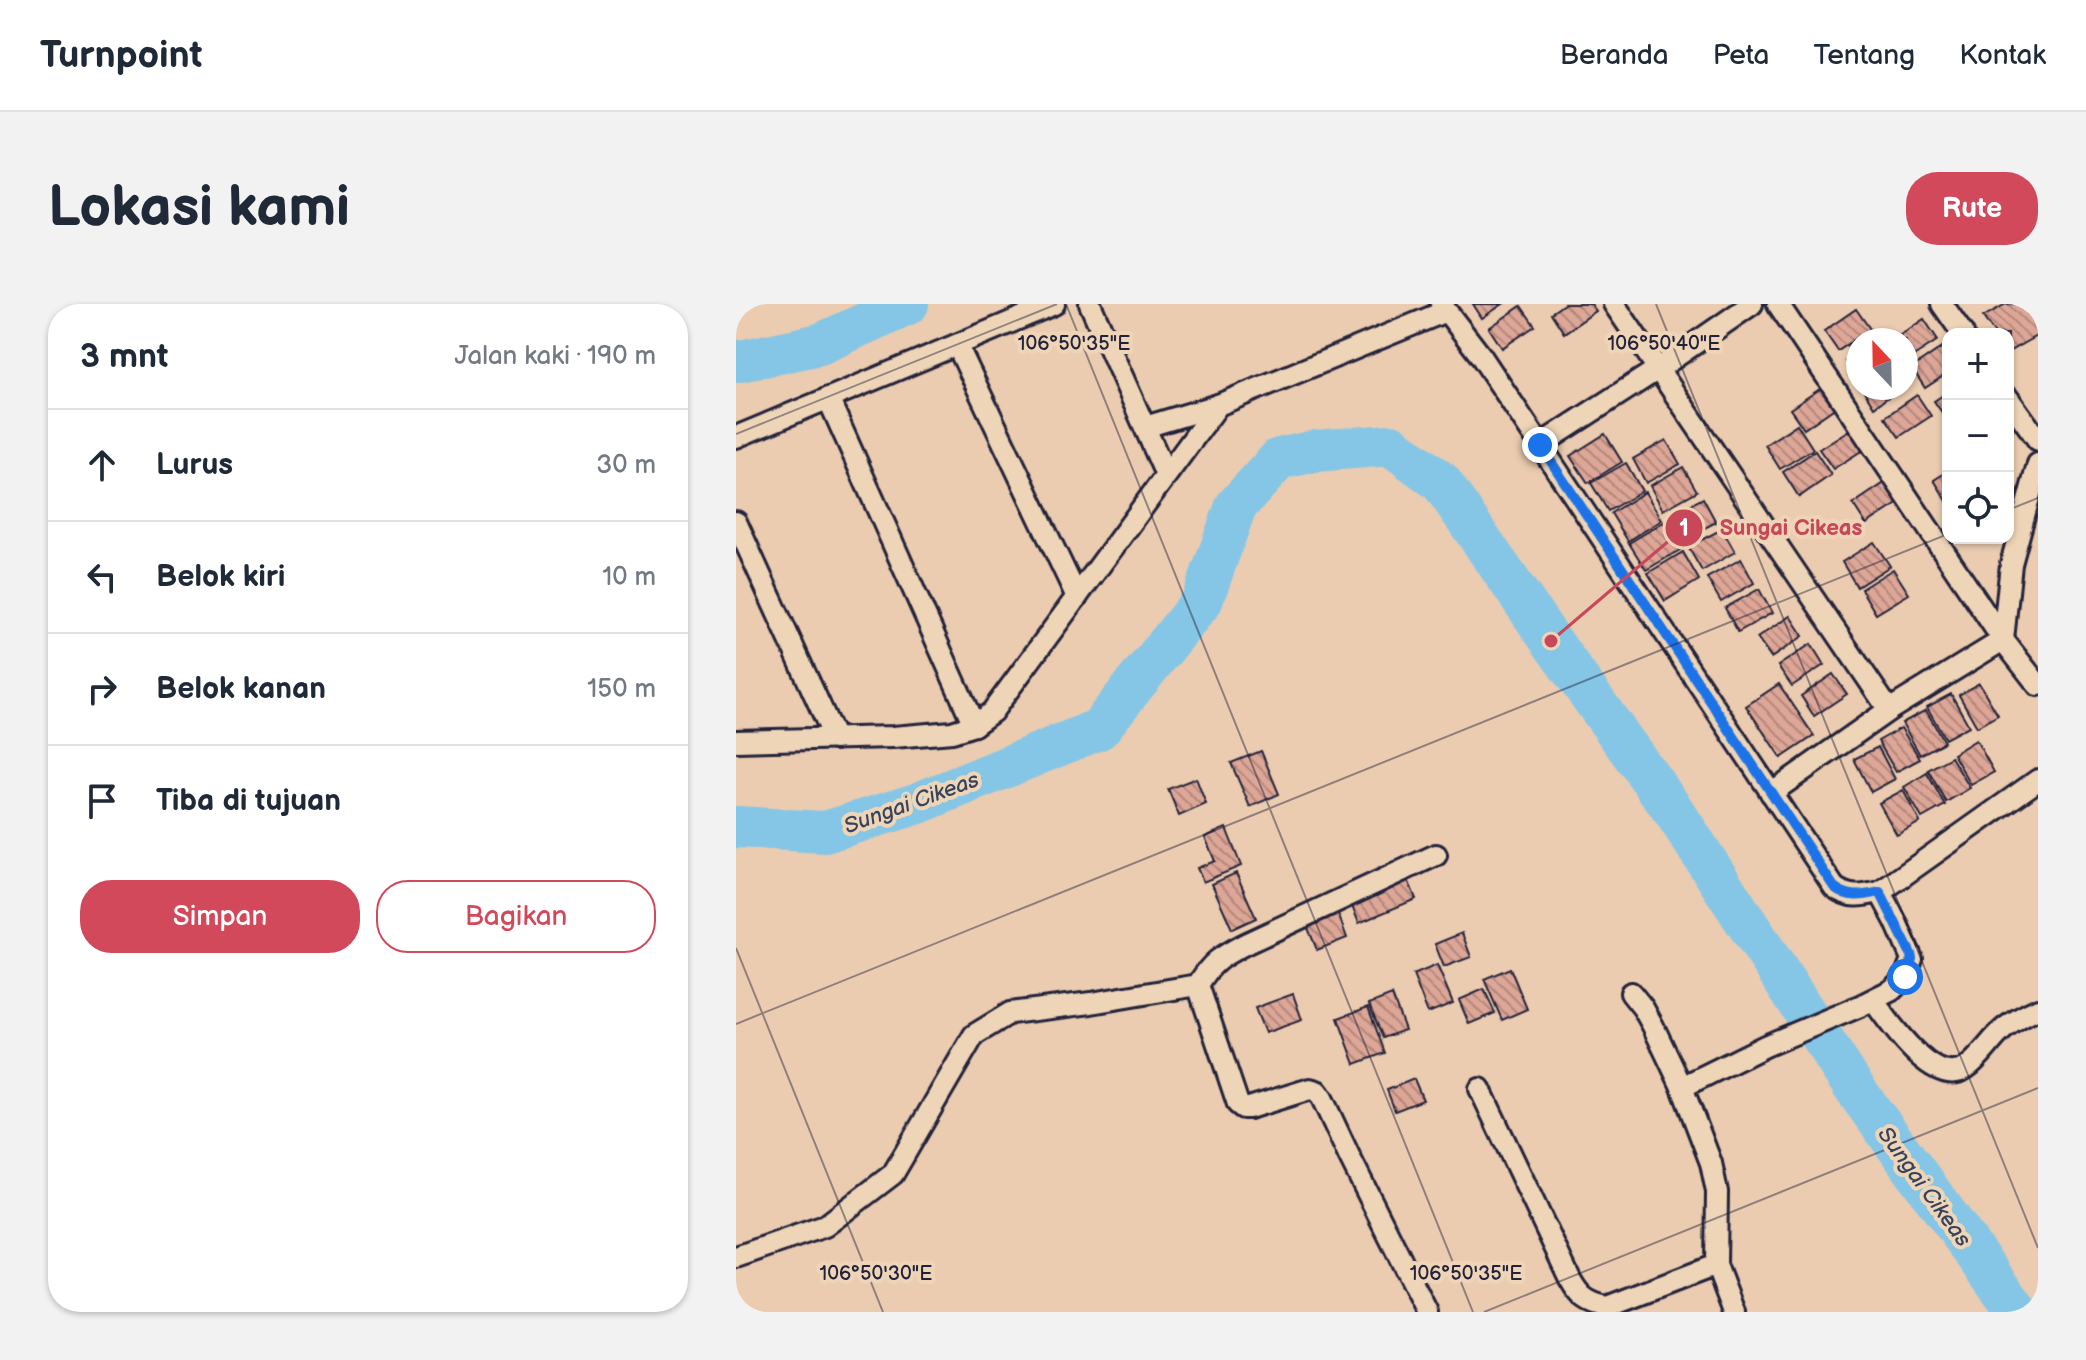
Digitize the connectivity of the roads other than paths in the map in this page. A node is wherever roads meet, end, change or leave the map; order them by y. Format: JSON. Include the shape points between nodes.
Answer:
{"nodes":[{"id":1,"x":1054,"y":304,"type":"edge"},
{"id":2,"x":1090,"y":304,"type":"edge"},
{"id":3,"x":1614,"y":304,"type":"edge"},
{"id":4,"x":1752,"y":304,"type":"edge"},
{"id":5,"x":1778,"y":304,"type":"edge"},
{"id":6,"x":1942,"y":304,"type":"edge"},
{"id":7,"x":1444,"y":307,"type":"edge"},
{"id":8,"x":1959,"y":328,"type":"edge"},
{"id":9,"x":957,"y":345,"type":"junction"},
{"id":10,"x":1658,"y":369,"type":"junction"},
{"id":11,"x":828,"y":398,"type":"junction"},
{"id":12,"x":2009,"y":400,"type":"edge"},
{"id":13,"x":1218,"y":405,"type":"junction"},
{"id":14,"x":1145,"y":427,"type":"junction"},
{"id":15,"x":736,"y":437,"type":"edge"},
{"id":16,"x":2038,"y":440,"type":"edge"},
{"id":17,"x":1540,"y":445,"type":"junction"},
{"id":18,"x":2038,"y":464,"type":"edge"},
{"id":19,"x":1166,"y":475,"type":"junction"},
{"id":20,"x":736,"y":522,"type":"edge"},
{"id":21,"x":1077,"y":597,"type":"junction"},
{"id":22,"x":2003,"y":640,"type":"junction"},
{"id":23,"x":2038,"y":685,"type":"edge"},
{"id":24,"x":1889,"y":710,"type":"junction"},
{"id":25,"x":974,"y":725,"type":"junction"},
{"id":26,"x":835,"y":739,"type":"junction"},
{"id":27,"x":736,"y":741,"type":"edge"},
{"id":28,"x":2038,"y":780,"type":"edge"},
{"id":29,"x":1771,"y":793,"type":"junction"},
{"id":30,"x":1436,"y":855,"type":"dead end"},
{"id":31,"x":1880,"y":892,"type":"junction"},
{"id":32,"x":1198,"y":985,"type":"junction"},
{"id":33,"x":1631,"y":993,"type":"dead end"},
{"id":34,"x":1867,"y":1003,"type":"junction"},
{"id":35,"x":2038,"y":1009,"type":"edge"},
{"id":36,"x":1682,"y":1087,"type":"junction"},
{"id":37,"x":1480,"y":1089,"type":"dead end"},
{"id":38,"x":736,"y":1257,"type":"edge"},
{"id":39,"x":1716,"y":1265,"type":"junction"},
{"id":40,"x":1427,"y":1312,"type":"edge"},
{"id":41,"x":1734,"y":1312,"type":"edge"}],
"edges":[{"from":1,"to":9,"type":"street"},
{"from":2,"to":14,"type":"street"},
{"from":3,"to":10,"type":"street"},
{"from":4,"to":10,"type":"street"},
{"from":5,"to":22,"type":"street"},
{"from":6,"to":8,"type":"street"},
{"from":7,"to":13,"type":"street"},
{"from":7,"to":17,"type":"street"},
{"from":9,"to":11,"type":"street"},
{"from":9,"to":21,"type":"street"},
{"from":10,"to":17,"type":"street"},
{"from":10,"to":24,"type":"street"},
{"from":11,"to":15,"type":"street"},
{"from":11,"to":25,"type":"street"},
{"from":12,"to":16,"type":"street"},
{"from":13,"to":14,"type":"street"},
{"from":13,"to":19,"type":"street"},
{"from":14,"to":19,"type":"street"},
{"from":17,"to":29,"type":"street"},
{"from":18,"to":22,"type":"street","via":[[2011,564]]},
{"from":19,"to":21,"type":"street"},
{"from":20,"to":26,"type":"street"},
{"from":21,"to":25,"type":"street","via":[[992,712]]},
{"from":22,"to":23,"type":"street"},
{"from":22,"to":24,"type":"street"},
{"from":24,"to":29,"type":"street"},
{"from":25,"to":26,"type":"street","via":[[952,732]]},
{"from":26,"to":27,"type":"street"},
{"from":28,"to":31,"type":"street"},
{"from":29,"to":31,"type":"street","via":[[1834,887],[1853,896]]},
{"from":30,"to":32,"type":"street","via":[[1221,957]]},
{"from":31,"to":34,"type":"street","via":[[1912,959],[1892,990]]},
{"from":32,"to":38,"type":"street","via":[[1010,1013],[974,1035],[893,1174],[825,1226]]},
{"from":32,"to":40,"type":"street","via":[[1238,1104],[1249,1108],[1310,1089],[1322,1098]]},
{"from":33,"to":36,"type":"street"},
{"from":34,"to":35,"type":"street","via":[[1923,1058],[1953,1073],[1969,1067],[2005,1028]]},
{"from":34,"to":36,"type":"street"},
{"from":36,"to":39,"type":"street","via":[[1717,1192]]},
{"from":37,"to":39,"type":"street","via":[[1570,1279],[1591,1304],[1607,1307]]},
{"from":39,"to":41,"type":"street"}]}
